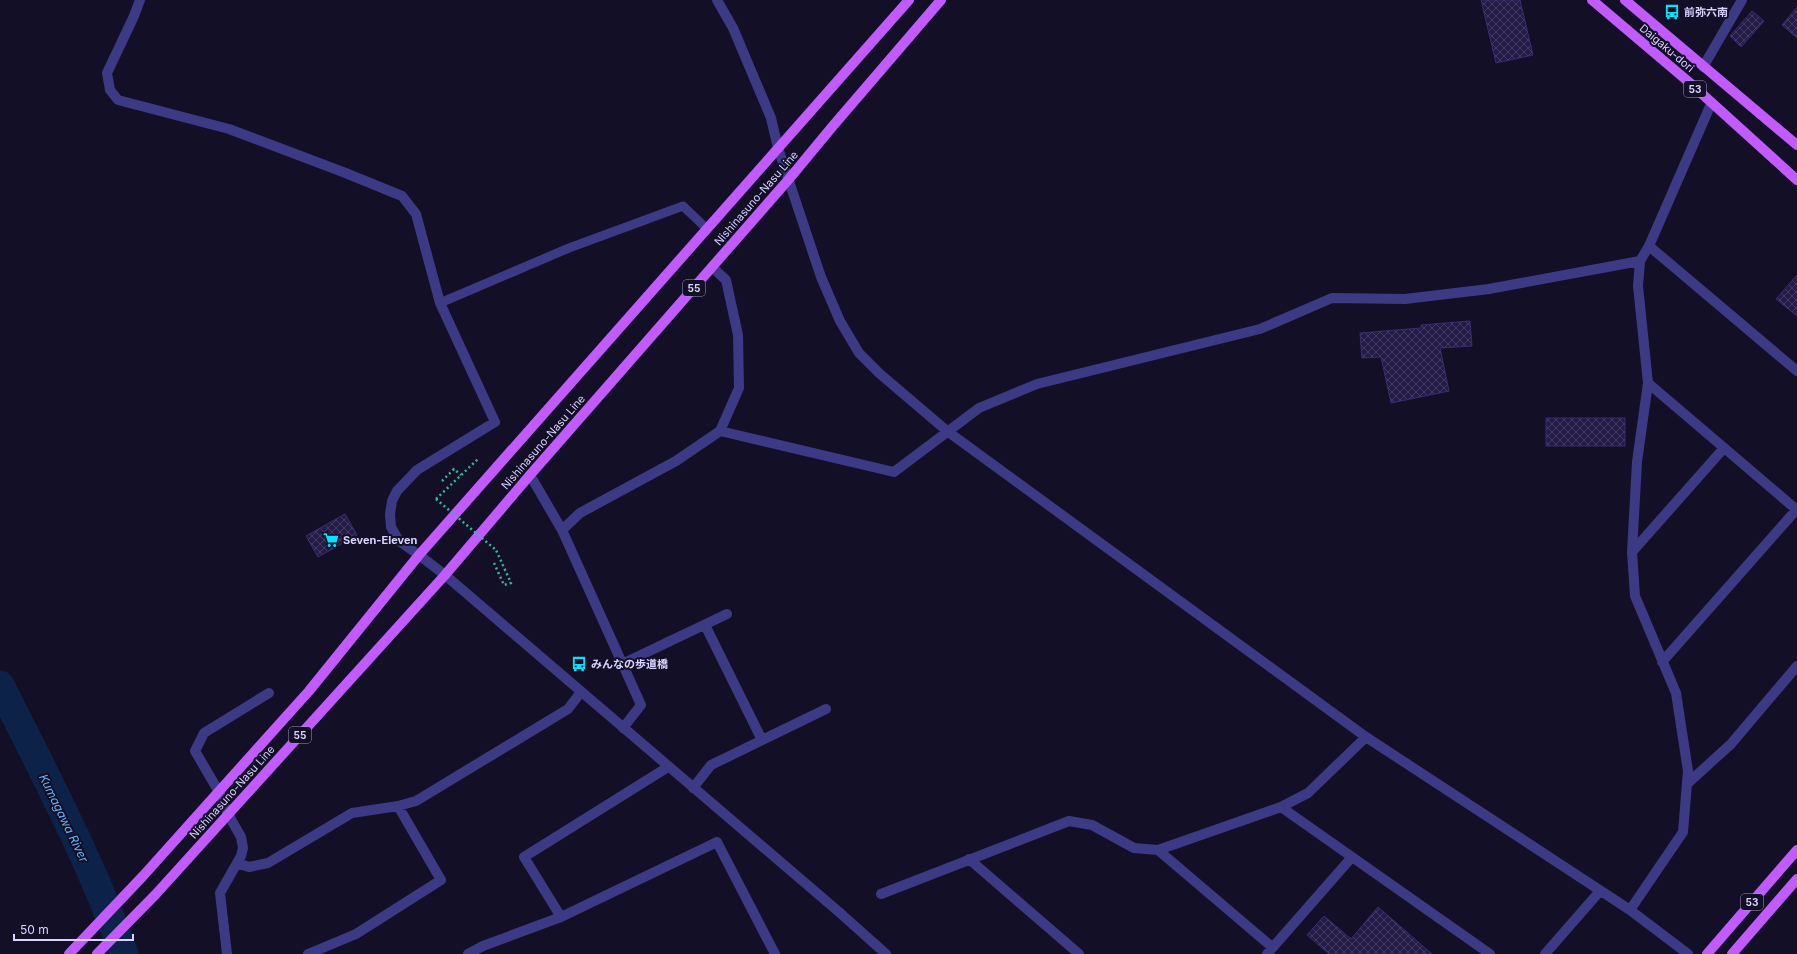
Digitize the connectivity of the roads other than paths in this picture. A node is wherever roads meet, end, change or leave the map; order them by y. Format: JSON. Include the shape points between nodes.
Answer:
{"nodes":[{"id":1,"x":140,"y":0,"type":"edge"},
{"id":2,"x":717,"y":0,"type":"edge"},
{"id":3,"x":909,"y":0,"type":"edge"},
{"id":4,"x":941,"y":0,"type":"edge"},
{"id":5,"x":1592,"y":0,"type":"edge"},
{"id":6,"x":1625,"y":0,"type":"edge"},
{"id":7,"x":1742,"y":0,"type":"edge"},
{"id":8,"x":1703,"y":67,"type":"junction"},
{"id":9,"x":1711,"y":104,"type":"junction"},
{"id":10,"x":1797,"y":146,"type":"edge"},
{"id":11,"x":778,"y":148,"type":"junction"},
{"id":12,"x":789,"y":179,"type":"junction"},
{"id":13,"x":1797,"y":180,"type":"edge"},
{"id":14,"x":706,"y":228,"type":"junction"},
{"id":15,"x":1649,"y":246,"type":"junction"},
{"id":16,"x":1640,"y":260,"type":"junction"},
{"id":17,"x":712,"y":267,"type":"junction"},
{"id":18,"x":440,"y":303,"type":"junction"},
{"id":19,"x":1797,"y":371,"type":"edge"},
{"id":20,"x":1648,"y":383,"type":"junction"},
{"id":21,"x":720,"y":431,"type":"junction"},
{"id":22,"x":947,"y":431,"type":"junction"},
{"id":23,"x":1724,"y":448,"type":"junction"},
{"id":24,"x":530,"y":475,"type":"junction"},
{"id":25,"x":1797,"y":509,"type":"edge"},
{"id":26,"x":562,"y":530,"type":"junction"},
{"id":27,"x":1632,"y":552,"type":"junction"},
{"id":28,"x":419,"y":555,"type":"junction"},
{"id":29,"x":445,"y":575,"type":"junction"},
{"id":30,"x":727,"y":614,"type":"dead end"},
{"id":31,"x":705,"y":625,"type":"junction"},
{"id":32,"x":1662,"y":662,"type":"junction"},
{"id":33,"x":622,"y":664,"type":"junction"},
{"id":34,"x":1797,"y":666,"type":"edge"},
{"id":35,"x":581,"y":692,"type":"junction"},
{"id":36,"x":269,"y":693,"type":"dead end"},
{"id":37,"x":826,"y":709,"type":"dead end"},
{"id":38,"x":623,"y":728,"type":"junction"},
{"id":39,"x":1366,"y":737,"type":"junction"},
{"id":40,"x":762,"y":740,"type":"junction"},
{"id":41,"x":668,"y":767,"type":"junction"},
{"id":42,"x":1687,"y":784,"type":"junction"},
{"id":43,"x":693,"y":788,"type":"junction"},
{"id":44,"x":219,"y":792,"type":"junction"},
{"id":45,"x":398,"y":806,"type":"junction"},
{"id":46,"x":1281,"y":807,"type":"junction"},
{"id":47,"x":228,"y":814,"type":"junction"},
{"id":48,"x":1158,"y":850,"type":"junction"},
{"id":49,"x":1797,"y":850,"type":"edge"},
{"id":50,"x":1352,"y":857,"type":"junction"},
{"id":51,"x":969,"y":859,"type":"junction"},
{"id":52,"x":237,"y":863,"type":"junction"},
{"id":53,"x":1797,"y":879,"type":"edge"},
{"id":54,"x":1600,"y":891,"type":"junction"},
{"id":55,"x":881,"y":894,"type":"dead end"},
{"id":56,"x":1630,"y":910,"type":"junction"},
{"id":57,"x":561,"y":917,"type":"junction"},
{"id":58,"x":72,"y":951,"type":"edge"},
{"id":59,"x":1270,"y":951,"type":"edge"},
{"id":60,"x":97,"y":954,"type":"edge"},
{"id":61,"x":227,"y":954,"type":"edge"},
{"id":62,"x":308,"y":954,"type":"edge"},
{"id":63,"x":468,"y":954,"type":"edge"},
{"id":64,"x":775,"y":954,"type":"edge"},
{"id":65,"x":886,"y":954,"type":"edge"},
{"id":66,"x":1079,"y":954,"type":"edge"},
{"id":67,"x":1490,"y":954,"type":"edge"},
{"id":68,"x":1545,"y":954,"type":"edge"},
{"id":69,"x":1688,"y":954,"type":"edge"},
{"id":70,"x":1707,"y":954,"type":"edge"},
{"id":71,"x":1732,"y":954,"type":"edge"}],
"edges":[{"from":1,"to":18,"type":"street","via":[[107,73],[110,90],[118,100],[229,129],[402,196],[416,214]]},
{"from":2,"to":11,"type":"street","via":[[733,28],[771,118]]},
{"from":3,"to":11,"type":"main road","name":"Nishinasuno-Nasu Line","number":"55"},
{"from":4,"to":12,"type":"main road","name":"Nishinasuno-Nasu Line","number":"55"},
{"from":5,"to":9,"type":"main road","name":"Daigaku-dori","number":"53"},
{"from":6,"to":8,"type":"main road","name":"Daigaku-dori","number":"53"},
{"from":7,"to":8,"type":"street"},
{"from":8,"to":10,"type":"main road","name":"Daigaku-dori","number":"53"},
{"from":9,"to":13,"type":"main road","name":"Daigaku-dori","number":"53"},
{"from":9,"to":15,"type":"street"},
{"from":11,"to":12,"type":"street"},
{"from":11,"to":14,"type":"main road","name":"Nishinasuno-Nasu Line","number":"55"},
{"from":12,"to":17,"type":"main road","name":"Nishinasuno-Nasu Line","number":"55"},
{"from":12,"to":22,"type":"street","via":[[821,277],[840,321],[859,352],[879,373]]},
{"from":14,"to":18,"type":"lane","via":[[683,206],[569,248]]},
{"from":14,"to":28,"type":"main road","name":"Nishinasuno-Nasu Line","number":"55"},
{"from":15,"to":16,"type":"street"},
{"from":15,"to":19,"type":"street"},
{"from":16,"to":20,"type":"street","via":[[1638,286]]},
{"from":16,"to":22,"type":"street","via":[[1489,289],[1413,298],[1332,298],[1260,329],[1037,384],[979,408]]},
{"from":17,"to":21,"type":"street","via":[[726,280],[738,335],[739,388]]},
{"from":17,"to":24,"type":"main road","name":"Nishinasuno-Nasu Line","number":"55"},
{"from":18,"to":28,"type":"street","via":[[495,422],[417,470],[392,501],[391,527],[399,541]]},
{"from":20,"to":23,"type":"street"},
{"from":20,"to":27,"type":"street","via":[[1637,462]]},
{"from":21,"to":22,"type":"street","via":[[894,472]]},
{"from":21,"to":26,"type":"street","via":[[676,461],[580,513]]},
{"from":22,"to":39,"type":"street"},
{"from":23,"to":25,"type":"street"},
{"from":23,"to":27,"type":"street"},
{"from":24,"to":26,"type":"street"},
{"from":24,"to":29,"type":"main road","name":"Nishinasuno-Nasu Line","number":"55"},
{"from":25,"to":32,"type":"street"},
{"from":26,"to":33,"type":"street"},
{"from":27,"to":32,"type":"street","via":[[1635,596]]},
{"from":28,"to":29,"type":"street"},
{"from":28,"to":44,"type":"main road","name":"Nishinasuno-Nasu Line","number":"55","via":[[309,691]]},
{"from":29,"to":35,"type":"street"},
{"from":29,"to":47,"type":"main road","name":"Nishinasuno-Nasu Line","number":"55"},
{"from":30,"to":31,"type":"street"},
{"from":31,"to":33,"type":"street"},
{"from":31,"to":40,"type":"street"},
{"from":32,"to":42,"type":"street","via":[[1676,693],[1688,771]]},
{"from":33,"to":38,"type":"street","via":[[641,705]]},
{"from":34,"to":42,"type":"street","via":[[1731,744]]},
{"from":35,"to":38,"type":"street"},
{"from":35,"to":45,"type":"street","via":[[568,709],[416,801]]},
{"from":36,"to":44,"type":"street","via":[[204,733],[195,751]]},
{"from":37,"to":40,"type":"street"},
{"from":38,"to":41,"type":"street"},
{"from":39,"to":46,"type":"street","via":[[1308,793]]},
{"from":39,"to":54,"type":"street"},
{"from":40,"to":43,"type":"street","via":[[711,765]]},
{"from":41,"to":43,"type":"street"},
{"from":41,"to":57,"type":"street","via":[[524,857]]},
{"from":42,"to":56,"type":"street","via":[[1683,832]]},
{"from":43,"to":65,"type":"street"},
{"from":44,"to":47,"type":"street"},
{"from":44,"to":58,"type":"main road","name":"Nishinasuno-Nasu Line","number":"55"},
{"from":45,"to":52,"type":"street","via":[[352,813],[268,863],[249,868]]},
{"from":45,"to":62,"type":"street","via":[[441,880],[356,934]]},
{"from":46,"to":48,"type":"street"},
{"from":46,"to":50,"type":"street"},
{"from":47,"to":52,"type":"street","via":[[241,837],[243,848]]},
{"from":47,"to":60,"type":"main road","name":"Nishinasuno-Nasu Line","number":"55","via":[[156,894]]},
{"from":48,"to":51,"type":"street","via":[[1134,848],[1092,825],[1069,821]]},
{"from":48,"to":59,"type":"street"},
{"from":49,"to":70,"type":"main road","number":"53"},
{"from":50,"to":59,"type":"street"},
{"from":50,"to":67,"type":"street"},
{"from":51,"to":55,"type":"street"},
{"from":51,"to":66,"type":"street"},
{"from":52,"to":61,"type":"street","via":[[220,893]]},
{"from":53,"to":71,"type":"main road","number":"53"},
{"from":54,"to":56,"type":"street"},
{"from":54,"to":68,"type":"street"},
{"from":56,"to":69,"type":"street"},
{"from":57,"to":63,"type":"street"},
{"from":57,"to":64,"type":"street","via":[[717,842]]}]}
